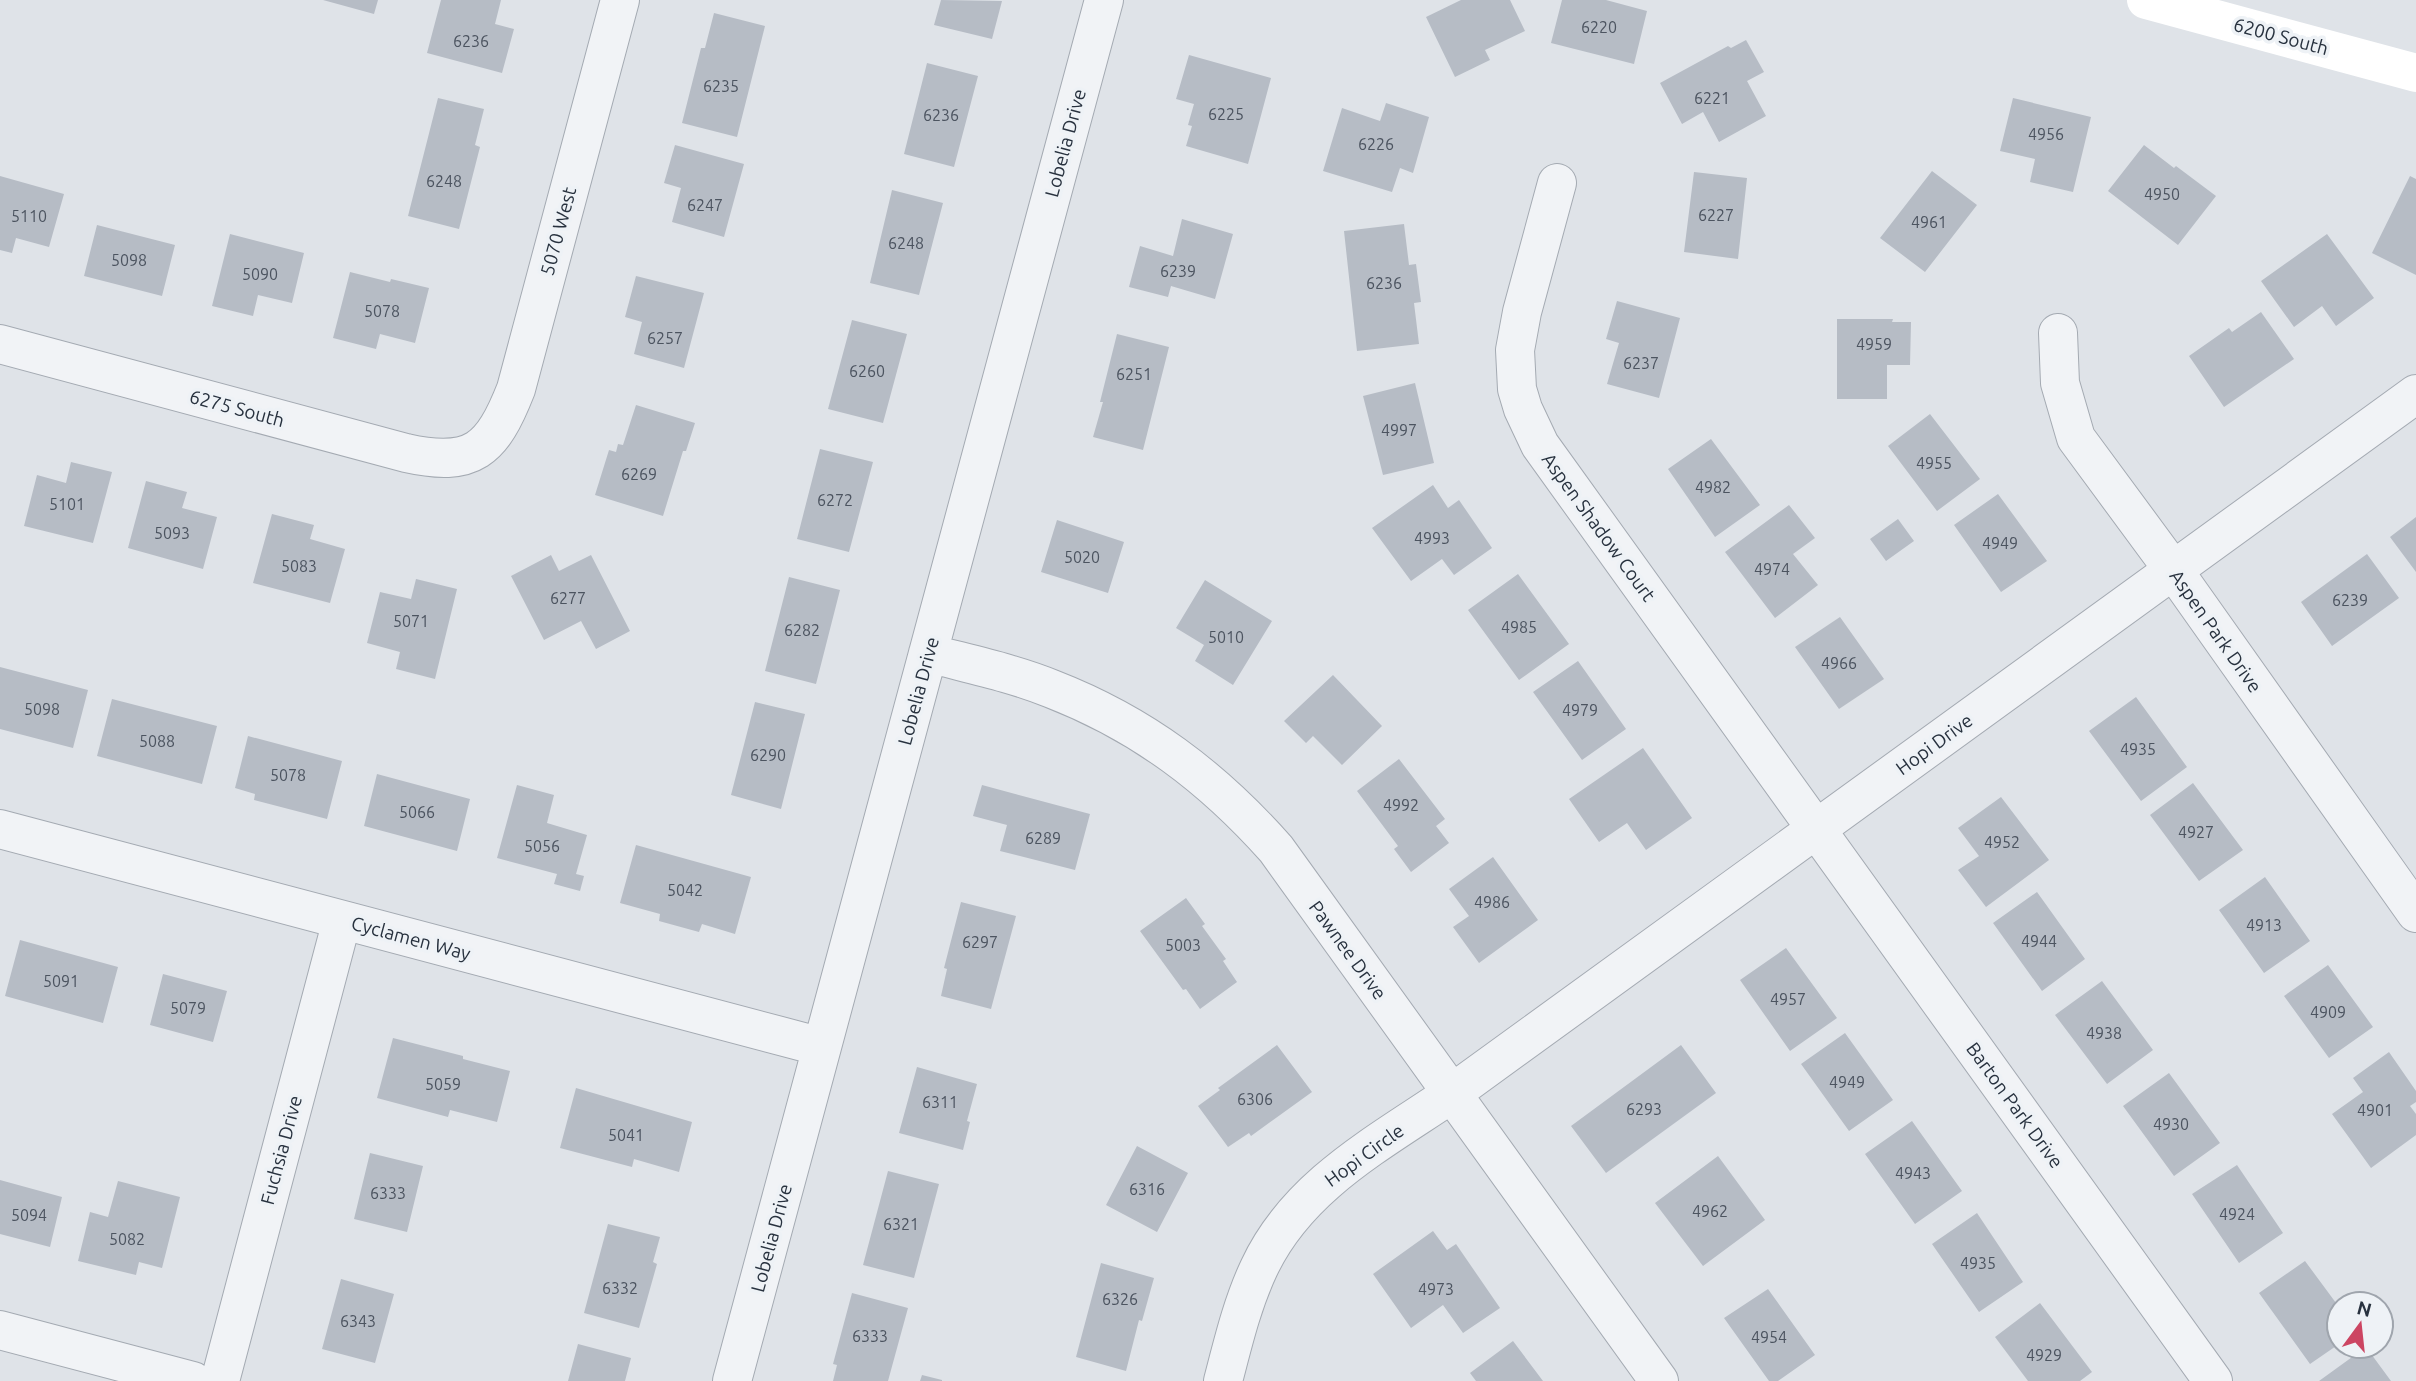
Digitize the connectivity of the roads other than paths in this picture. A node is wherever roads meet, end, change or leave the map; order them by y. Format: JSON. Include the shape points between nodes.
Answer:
{"nodes":[{"id":1,"x":620,"y":0,"type":"edge"},
{"id":2,"x":1104,"y":0,"type":"edge"},
{"id":3,"x":2146,"y":0,"type":"edge"},
{"id":4,"x":2416,"y":73,"type":"edge"},
{"id":5,"x":1557,"y":183,"type":"dead end"},
{"id":6,"x":2057,"y":333,"type":"dead end"},
{"id":7,"x":0,"y":344,"type":"edge"},
{"id":8,"x":2416,"y":394,"type":"edge"},
{"id":9,"x":475,"y":452,"type":"joint"},
{"id":10,"x":2174,"y":571,"type":"junction"},
{"id":11,"x":928,"y":653,"type":"junction"},
{"id":12,"x":1817,"y":829,"type":"junction"},
{"id":13,"x":0,"y":830,"type":"edge"},
{"id":14,"x":2416,"y":913,"type":"edge"},
{"id":15,"x":342,"y":920,"type":"junction"},
{"id":16,"x":822,"y":1046,"type":"junction"},
{"id":17,"x":1451,"y":1094,"type":"junction"},
{"id":18,"x":0,"y":1330,"type":"edge"},
{"id":19,"x":193,"y":1381,"type":"edge"},
{"id":20,"x":220,"y":1381,"type":"edge"},
{"id":21,"x":732,"y":1381,"type":"edge"},
{"id":22,"x":1223,"y":1381,"type":"edge"},
{"id":23,"x":1659,"y":1381,"type":"edge"},
{"id":24,"x":2213,"y":1381,"type":"edge"}],
"edges":[{"from":1,"to":9,"type":"street","name":"5070 West","via":[[516,389],[502,423]]},
{"from":2,"to":11,"type":"street","name":"Lobelia Drive"},
{"from":3,"to":4,"type":"main road","name":"6200 South"},
{"from":5,"to":12,"type":"street","name":"Aspen Shadow Court","via":[[1516,341],[1515,370],[1523,409],[1540,445]]},
{"from":6,"to":10,"type":"street","name":"Aspen Park Drive","via":[[2060,383],[2076,438]]},
{"from":7,"to":9,"type":"street","name":"6275 South","via":[[422,457]]},
{"from":8,"to":10,"type":"street","name":"Hopi Drive"},
{"from":10,"to":12,"type":"street","name":"Hopi Drive"},
{"from":10,"to":14,"type":"street","name":"Aspen Park Drive"},
{"from":11,"to":16,"type":"street","name":"Lobelia Drive"},
{"from":11,"to":17,"type":"street","name":"Pawnee Drive","via":[[1049,687],[1092,706],[1134,728],[1210,782],[1276,849]]},
{"from":12,"to":17,"type":"street","name":"Hopi Drive"},
{"from":12,"to":24,"type":"street","name":"Barton Park Drive"},
{"from":13,"to":15,"type":"street","name":"Cyclamen Way"},
{"from":15,"to":16,"type":"street","name":"Cyclamen Way"},
{"from":15,"to":20,"type":"street","name":"Fuchsia Drive"},
{"from":16,"to":21,"type":"street","name":"Lobelia Drive"},
{"from":17,"to":22,"type":"street","name":"Hopi Circle","via":[[1336,1172],[1292,1217],[1273,1242],[1248,1292]]},
{"from":17,"to":23,"type":"street","name":"Pawnee Drive"},
{"from":18,"to":19,"type":"street"}]}
